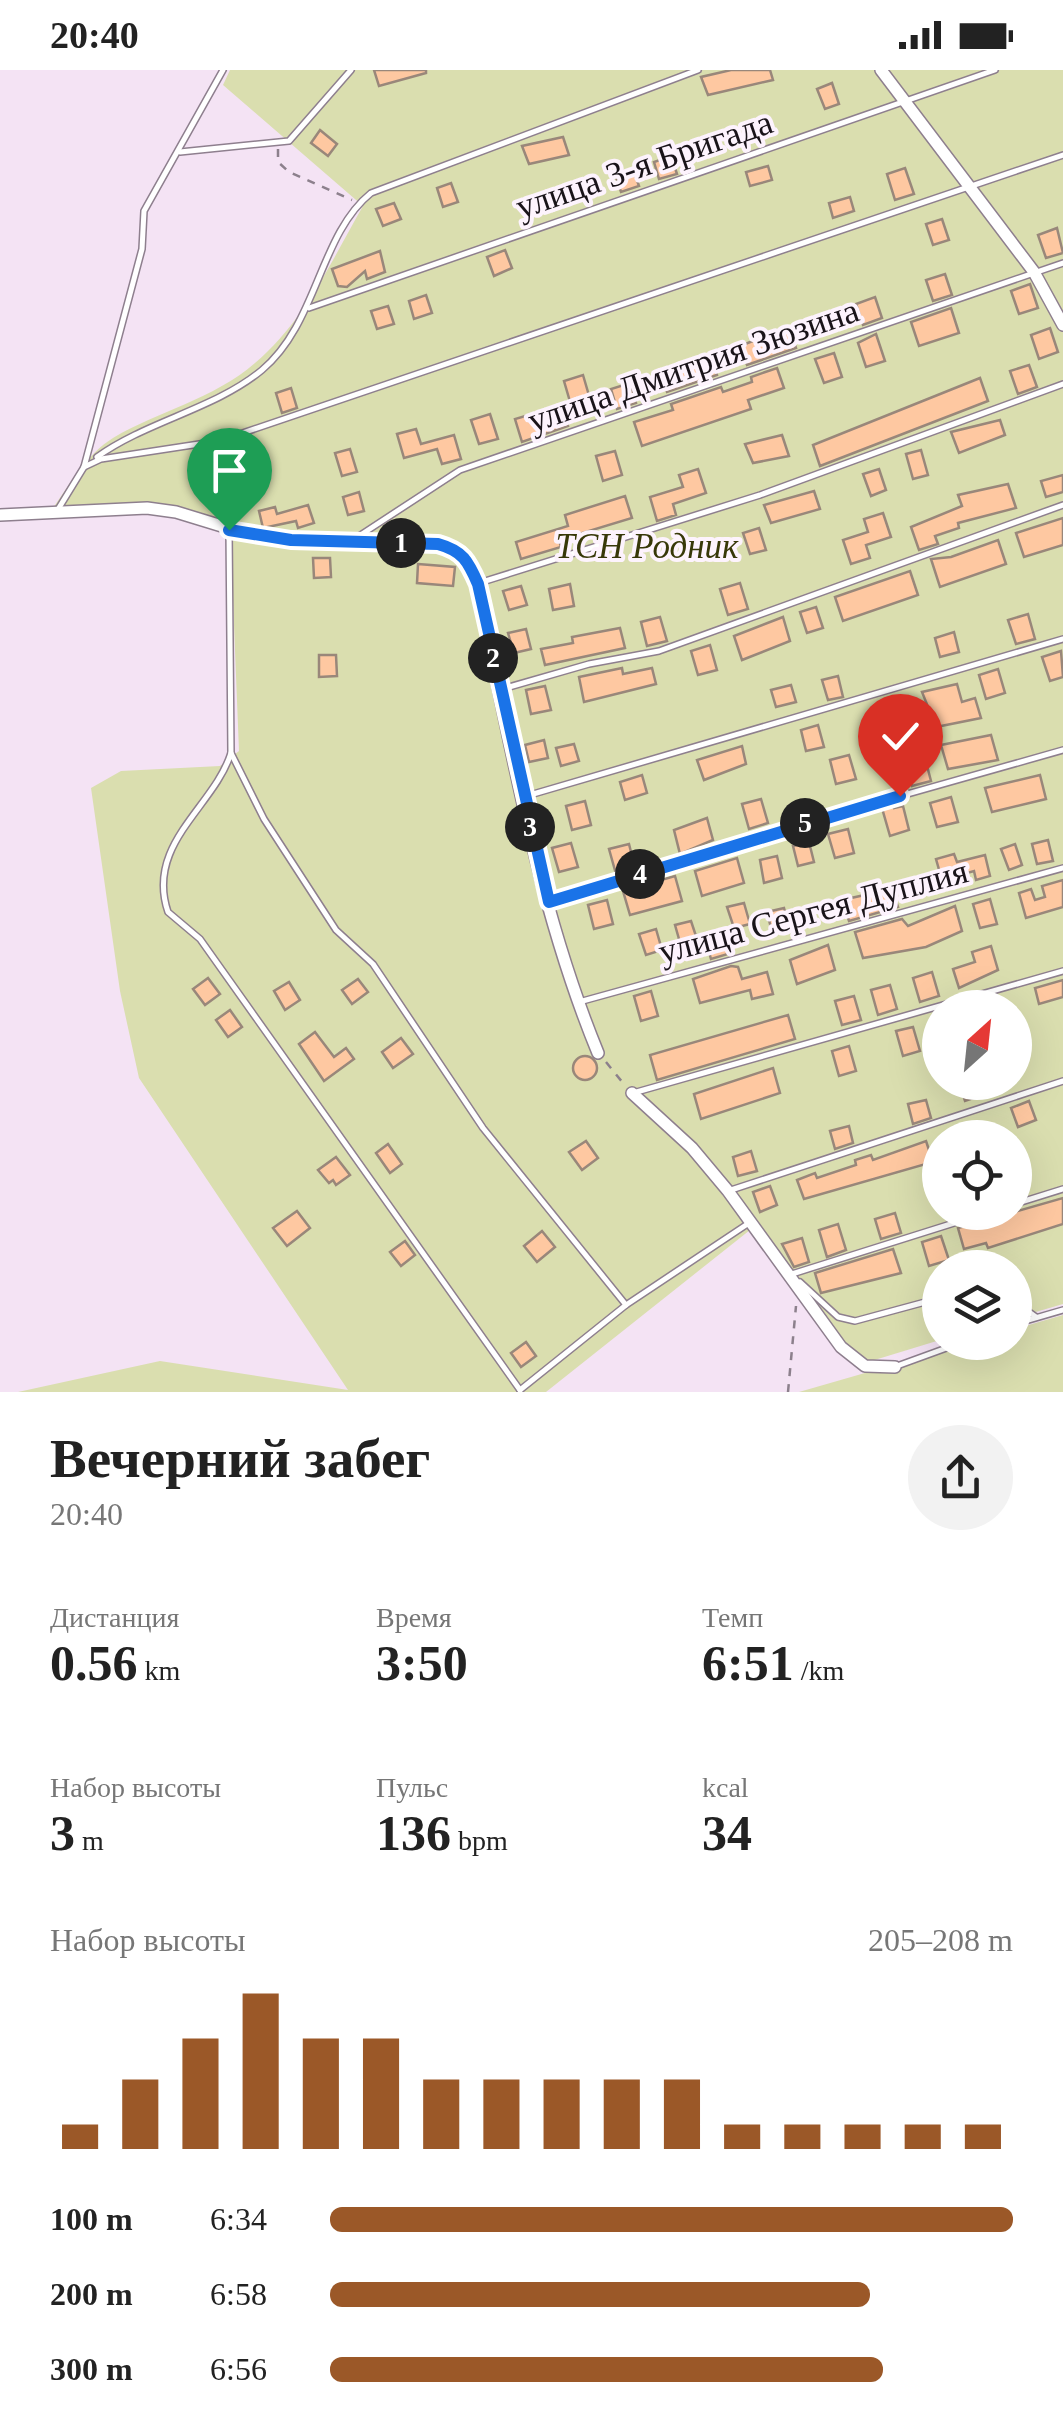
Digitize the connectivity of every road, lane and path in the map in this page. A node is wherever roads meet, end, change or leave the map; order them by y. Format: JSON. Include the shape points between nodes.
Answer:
{"nodes":[{"id":1,"x":223,"y":70,"type":"edge"},
{"id":2,"x":351,"y":70,"type":"edge"},
{"id":3,"x":698,"y":70,"type":"edge"},
{"id":4,"x":881,"y":70,"type":"edge"},
{"id":5,"x":995,"y":70,"type":"edge"},
{"id":6,"x":903,"y":100,"type":"junction"},
{"id":7,"x":278,"y":142,"type":"junction"},
{"id":8,"x":180,"y":152,"type":"junction"},
{"id":9,"x":1063,"y":155,"type":"edge"},
{"id":10,"x":969,"y":187,"type":"junction"},
{"id":11,"x":359,"y":202,"type":"junction"},
{"id":12,"x":1063,"y":263,"type":"edge"},
{"id":13,"x":1034,"y":272,"type":"junction"},
{"id":14,"x":310,"y":308,"type":"junction"},
{"id":15,"x":1063,"y":325,"type":"edge"},
{"id":16,"x":1063,"y":384,"type":"edge"},
{"id":17,"x":84,"y":467,"type":"junction"},
{"id":18,"x":1063,"y":505,"type":"edge"},
{"id":19,"x":56,"y":513,"type":"junction"},
{"id":20,"x":0,"y":514,"type":"edge"},
{"id":21,"x":229,"y":530,"type":"junction"},
{"id":22,"x":352,"y":541,"type":"junction"},
{"id":23,"x":478,"y":584,"type":"junction"},
{"id":24,"x":1063,"y":639,"type":"edge"},
{"id":25,"x":499,"y":689,"type":"junction"},
{"id":26,"x":1063,"y":750,"type":"edge"},
{"id":27,"x":232,"y":753,"type":"junction"},
{"id":28,"x":522,"y":797,"type":"junction"},
{"id":29,"x":1063,"y":868,"type":"edge"},
{"id":30,"x":549,"y":902,"type":"junction"},
{"id":31,"x":1063,"y":971,"type":"edge"},
{"id":32,"x":577,"y":1002,"type":"junction"},
{"id":33,"x":598,"y":1053,"type":"joint"},
{"id":34,"x":1063,"y":1081,"type":"edge"},
{"id":35,"x":632,"y":1093,"type":"junction"},
{"id":36,"x":1063,"y":1190,"type":"edge"},
{"id":37,"x":728,"y":1191,"type":"junction"},
{"id":38,"x":1032,"y":1199,"type":"edge"},
{"id":39,"x":751,"y":1222,"type":"junction"},
{"id":40,"x":937,"y":1230,"type":"edge"},
{"id":41,"x":793,"y":1280,"type":"junction"},
{"id":42,"x":922,"y":1303,"type":"edge"},
{"id":43,"x":626,"y":1305,"type":"junction"},
{"id":44,"x":1063,"y":1310,"type":"edge"},
{"id":45,"x":1032,"y":1314,"type":"edge"},
{"id":46,"x":1036,"y":1317,"type":"junction"},
{"id":47,"x":1032,"y":1318,"type":"edge"},
{"id":48,"x":922,"y":1357,"type":"edge"},
{"id":49,"x":894,"y":1367,"type":"joint"},
{"id":50,"x":519,"y":1391,"type":"edge"},
{"id":51,"x":788,"y":1392,"type":"edge"}],
"edges":[{"from":1,"to":8,"type":"lane"},
{"from":2,"to":7,"type":"lane","via":[[290,141]]},
{"from":3,"to":11,"type":"lane"},
{"from":4,"to":6,"type":"street"},
{"from":5,"to":6,"type":"lane","name":"улица 3-я Бригада"},
{"from":6,"to":10,"type":"street"},
{"from":6,"to":14,"type":"lane","name":"улица 3-я Бригада"},
{"from":7,"to":8,"type":"lane"},
{"from":7,"to":11,"type":"path","via":[[278,162],[289,172]]},
{"from":8,"to":17,"type":"lane","via":[[144,212],[142,249]]},
{"from":9,"to":10,"type":"lane"},
{"from":10,"to":13,"type":"street"},
{"from":10,"to":17,"type":"lane","via":[[218,442]]},
{"from":11,"to":14,"type":"lane"},
{"from":12,"to":13,"type":"lane","name":"улица Дмитрия Зюзина"},
{"from":13,"to":15,"type":"street"},
{"from":13,"to":22,"type":"lane","name":"улица Дмитрия Зюзина","via":[[460,470]]},
{"from":14,"to":17,"type":"lane","via":[[262,370],[121,440]]},
{"from":16,"to":23,"type":"lane","via":[[760,496]]},
{"from":17,"to":19,"type":"lane"},
{"from":18,"to":25,"type":"lane","via":[[659,651]]},
{"from":19,"to":20,"type":"street"},
{"from":19,"to":21,"type":"street","via":[[146,508]]},
{"from":21,"to":22,"type":"street"},
{"from":21,"to":27,"type":"lane"},
{"from":22,"to":23,"type":"street","via":[[457,549]]},
{"from":23,"to":25,"type":"street"},
{"from":24,"to":28,"type":"lane"},
{"from":25,"to":28,"type":"street"},
{"from":26,"to":30,"type":"lane"},
{"from":27,"to":43,"type":"lane","via":[[264,819],[336,930],[373,964],[483,1128]]},
{"from":27,"to":50,"type":"lane","via":[[225,774],[178,832],[164,882],[168,912],[200,939]]},
{"from":28,"to":30,"type":"street"},
{"from":29,"to":32,"type":"lane","name":"улица Сергея Дуплия"},
{"from":30,"to":32,"type":"street"},
{"from":31,"to":35,"type":"lane"},
{"from":32,"to":33,"type":"street"},
{"from":33,"to":35,"type":"path"},
{"from":34,"to":37,"type":"lane"},
{"from":35,"to":37,"type":"street"},
{"from":36,"to":38,"type":"lane"},
{"from":37,"to":39,"type":"street"},
{"from":39,"to":41,"type":"street"},
{"from":39,"to":43,"type":"lane"},
{"from":40,"to":41,"type":"lane"},
{"from":41,"to":42,"type":"lane","via":[[838,1317],[855,1320]]},
{"from":41,"to":49,"type":"street","via":[[842,1347],[865,1366]]},
{"from":41,"to":51,"type":"path"},
{"from":43,"to":50,"type":"lane"},
{"from":44,"to":46,"type":"lane"},
{"from":45,"to":46,"type":"lane"},
{"from":46,"to":47,"type":"lane"},
{"from":48,"to":49,"type":"lane"}]}
